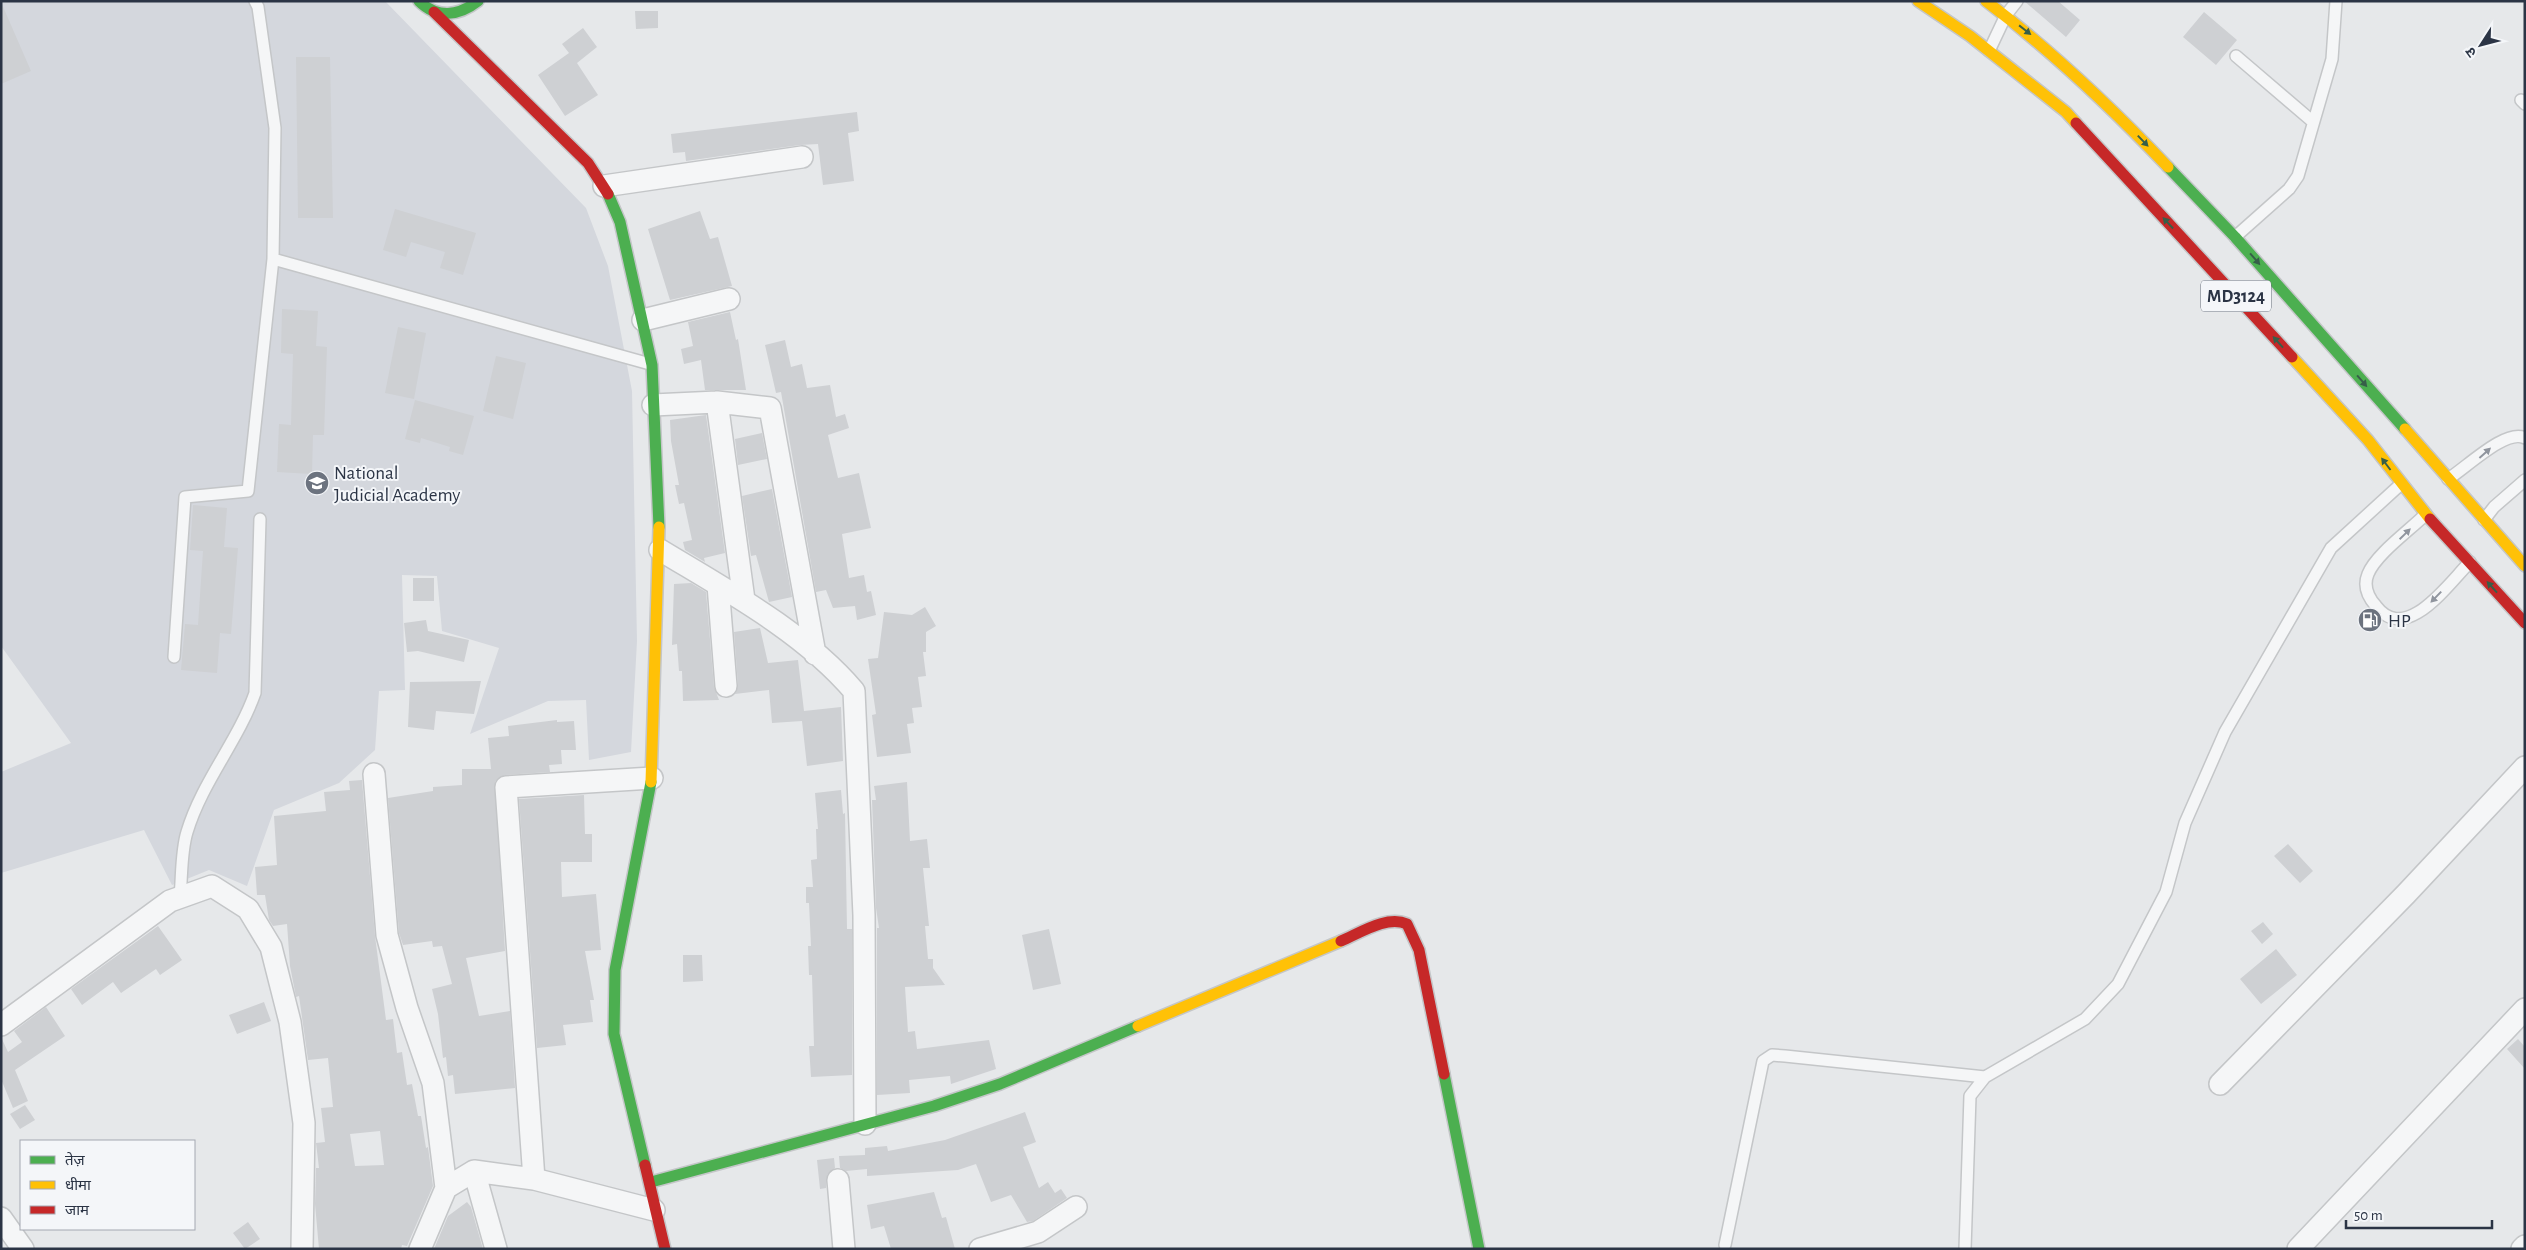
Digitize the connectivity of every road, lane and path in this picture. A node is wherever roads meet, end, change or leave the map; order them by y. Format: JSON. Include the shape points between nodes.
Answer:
{"nodes":[{"id":1,"x":255,"y":1,"type":"edge"},
{"id":2,"x":419,"y":1,"type":"edge"},
{"id":3,"x":478,"y":1,"type":"edge"},
{"id":4,"x":1918,"y":1,"type":"edge"},
{"id":5,"x":1986,"y":1,"type":"edge"},
{"id":6,"x":2017,"y":1,"type":"edge"},
{"id":7,"x":2336,"y":1,"type":"edge"},
{"id":8,"x":434,"y":12,"type":"junction"},
{"id":9,"x":2006,"y":16,"type":"junction"},
{"id":10,"x":1990,"y":51,"type":"junction"},
{"id":11,"x":2236,"y":56,"type":"dead end"},
{"id":12,"x":2312,"y":121,"type":"junction"},
{"id":13,"x":802,"y":157,"type":"dead end"},
{"id":14,"x":604,"y":186,"type":"junction"},
{"id":15,"x":2235,"y":237,"type":"junction"},
{"id":16,"x":273,"y":259,"type":"junction"},
{"id":17,"x":729,"y":299,"type":"dead end"},
{"id":18,"x":643,"y":320,"type":"junction"},
{"id":19,"x":652,"y":365,"type":"junction"},
{"id":20,"x":717,"y":402,"type":"junction"},
{"id":21,"x":653,"y":405,"type":"junction"},
{"id":22,"x":2525,"y":438,"type":"edge"},
{"id":23,"x":2448,"y":479,"type":"junction"},
{"id":24,"x":2525,"y":480,"type":"edge"},
{"id":25,"x":2401,"y":484,"type":"junction"},
{"id":26,"x":2426,"y":514,"type":"junction"},
{"id":27,"x":260,"y":519,"type":"dead end"},
{"id":28,"x":2484,"y":520,"type":"junction"},
{"id":29,"x":660,"y":550,"type":"junction"},
{"id":30,"x":2470,"y":562,"type":"junction"},
{"id":31,"x":2525,"y":566,"type":"edge"},
{"id":32,"x":718,"y":585,"type":"junction"},
{"id":33,"x":744,"y":600,"type":"junction"},
{"id":34,"x":2525,"y":623,"type":"edge"},
{"id":35,"x":815,"y":654,"type":"junction"},
{"id":36,"x":174,"y":657,"type":"dead end"},
{"id":37,"x":726,"y":686,"type":"dead end"},
{"id":38,"x":2525,"y":766,"type":"edge"},
{"id":39,"x":374,"y":774,"type":"dead end"},
{"id":40,"x":652,"y":778,"type":"junction"},
{"id":41,"x":180,"y":897,"type":"junction"},
{"id":42,"x":2525,"y":1009,"type":"edge"},
{"id":43,"x":1,"y":1025,"type":"edge"},
{"id":44,"x":1985,"y":1077,"type":"junction"},
{"id":45,"x":2220,"y":1084,"type":"dead end"},
{"id":46,"x":865,"y":1124,"type":"junction"},
{"id":47,"x":474,"y":1170,"type":"junction"},
{"id":48,"x":534,"y":1178,"type":"junction"},
{"id":49,"x":838,"y":1180,"type":"dead end"},
{"id":50,"x":651,"y":1182,"type":"junction"},
{"id":51,"x":446,"y":1188,"type":"junction"},
{"id":52,"x":1076,"y":1208,"type":"dead end"},
{"id":53,"x":654,"y":1210,"type":"junction"},
{"id":54,"x":1,"y":1218,"type":"edge"},
{"id":55,"x":1726,"y":1245,"type":"dead end"},
{"id":56,"x":23,"y":1249,"type":"edge"},
{"id":57,"x":302,"y":1249,"type":"edge"},
{"id":58,"x":420,"y":1249,"type":"edge"},
{"id":59,"x":496,"y":1249,"type":"edge"},
{"id":60,"x":665,"y":1249,"type":"edge"},
{"id":61,"x":844,"y":1249,"type":"edge"},
{"id":62,"x":980,"y":1249,"type":"edge"},
{"id":63,"x":1480,"y":1249,"type":"edge"},
{"id":64,"x":1965,"y":1249,"type":"edge"},
{"id":65,"x":2298,"y":1249,"type":"edge"}],
"edges":[{"from":1,"to":16,"type":"lane","via":[[275,128]]},
{"from":2,"to":8,"type":"street"},
{"from":3,"to":8,"type":"street","via":[[460,13]]},
{"from":4,"to":10,"type":"street","number":"MD3124"},
{"from":5,"to":9,"type":"street","number":"MD3124"},
{"from":6,"to":9,"type":"lane"},
{"from":7,"to":12,"type":"lane","via":[[2332,60]]},
{"from":8,"to":14,"type":"street","via":[[588,163]]},
{"from":9,"to":10,"type":"lane"},
{"from":9,"to":15,"type":"street","number":"MD3124","one_way":true,"via":[[2045,45],[2093,90]]},
{"from":25,"to":10,"type":"street","number":"MD3124","one_way":true,"via":[[2368,440],[2066,112]]},
{"from":11,"to":12,"type":"lane"},
{"from":12,"to":15,"type":"lane","via":[[2298,176],[2289,189]]},
{"from":13,"to":14,"type":"street"},
{"from":14,"to":18,"type":"street","via":[[620,222]]},
{"from":15,"to":23,"type":"street","number":"MD3124","one_way":true},
{"from":16,"to":19,"type":"lane"},
{"from":16,"to":36,"type":"lane","via":[[248,491],[185,497]]},
{"from":17,"to":18,"type":"street"},
{"from":18,"to":19,"type":"street"},
{"from":19,"to":21,"type":"street"},
{"from":20,"to":21,"type":"street"},
{"from":20,"to":33,"type":"street"},
{"from":20,"to":35,"type":"street","via":[[770,408]]},
{"from":21,"to":29,"type":"street"},
{"from":23,"to":22,"type":"lane","one_way":true,"via":[[2507,437],[2519,435]]},
{"from":23,"to":28,"type":"street","number":"MD3124"},
{"from":24,"to":28,"type":"lane"},
{"from":25,"to":26,"type":"street","number":"MD3124"},
{"from":25,"to":44,"type":"lane","via":[[2331,548],[2225,732],[2185,824],[2166,892],[2118,984],[2085,1019]]},
{"from":26,"to":30,"type":"street","number":"MD3124"},
{"from":30,"to":26,"type":"lane","one_way":true,"via":[[2411,618],[2398,620],[2382,614],[2366,588],[2368,575],[2381,557]]},
{"from":27,"to":41,"type":"lane","via":[[255,693],[248,714],[194,813],[186,834]]},
{"from":28,"to":31,"type":"street","number":"MD3124"},
{"from":29,"to":32,"type":"street"},
{"from":29,"to":40,"type":"street"},
{"from":34,"to":30,"type":"street","number":"MD3124","one_way":true},
{"from":32,"to":33,"type":"street"},
{"from":32,"to":37,"type":"street"},
{"from":33,"to":35,"type":"street"},
{"from":35,"to":46,"type":"street","via":[[836,670],[854,691],[864,915]]},
{"from":38,"to":45,"type":"street","via":[[2393,908]]},
{"from":39,"to":51,"type":"street","via":[[387,935],[407,1008],[433,1083]]},
{"from":40,"to":48,"type":"street","via":[[506,787]]},
{"from":40,"to":50,"type":"street","via":[[615,970],[614,1016],[614,1034]]},
{"from":41,"to":43,"type":"street","via":[[170,901]]},
{"from":41,"to":57,"type":"street","via":[[212,886],[248,909],[270,947],[290,1022],[304,1123]]},
{"from":42,"to":65,"type":"street"},
{"from":44,"to":55,"type":"lane","via":[[1772,1055],[1763,1061]]},
{"from":44,"to":64,"type":"lane","via":[[1970,1096]]},
{"from":46,"to":50,"type":"street"},
{"from":46,"to":63,"type":"street","via":[[1000,1084],[1398,920],[1407,924],[1420,950]]},
{"from":47,"to":48,"type":"street"},
{"from":47,"to":51,"type":"street"},
{"from":47,"to":59,"type":"street"},
{"from":48,"to":53,"type":"street"},
{"from":49,"to":61,"type":"street"},
{"from":50,"to":53,"type":"street"},
{"from":51,"to":58,"type":"street"},
{"from":52,"to":62,"type":"street","via":[[1038,1232]]},
{"from":53,"to":60,"type":"street"},
{"from":54,"to":56,"type":"street"}]}
